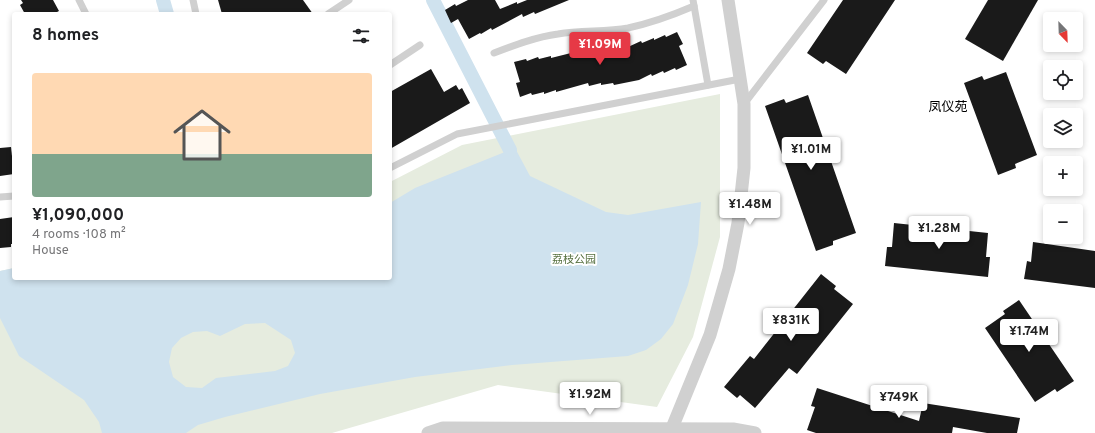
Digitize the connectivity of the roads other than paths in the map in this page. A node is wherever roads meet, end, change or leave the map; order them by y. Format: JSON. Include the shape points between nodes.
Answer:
{"nodes":[{"id":1,"x":79,"y":0,"type":"edge"},
{"id":2,"x":192,"y":0,"type":"edge"},
{"id":3,"x":349,"y":0,"type":"edge"},
{"id":4,"x":728,"y":0,"type":"edge"},
{"id":5,"x":824,"y":0,"type":"edge"},
{"id":6,"x":694,"y":3,"type":"edge"},
{"id":7,"x":85,"y":12,"type":"edge"},
{"id":8,"x":195,"y":12,"type":"edge"},
{"id":9,"x":331,"y":12,"type":"edge"},
{"id":10,"x":420,"y":45,"type":"dead end"},
{"id":11,"x":494,"y":53,"type":"dead end"},
{"id":12,"x":392,"y":64,"type":"edge"},
{"id":13,"x":740,"y":79,"type":"junction"},
{"id":14,"x":708,"y":86,"type":"junction"},
{"id":15,"x":744,"y":104,"type":"junction"},
{"id":16,"x":392,"y":167,"type":"edge"},
{"id":17,"x":12,"y":196,"type":"edge"},
{"id":18,"x":0,"y":197,"type":"edge"},
{"id":19,"x":670,"y":431,"type":"edge"},
{"id":20,"x":430,"y":433,"type":"edge"},
{"id":21,"x":755,"y":433,"type":"edge"}],
"edges":[{"from":1,"to":7,"type":"lane"},
{"from":2,"to":8,"type":"lane"},
{"from":3,"to":9,"type":"lane"},
{"from":4,"to":13,"type":"street"},
{"from":5,"to":15,"type":"lane"},
{"from":6,"to":11,"type":"lane","via":[[662,19],[628,28],[559,34],[526,41]]},
{"from":6,"to":14,"type":"lane"},
{"from":10,"to":12,"type":"lane"},
{"from":13,"to":14,"type":"lane"},
{"from":13,"to":15,"type":"street"},
{"from":14,"to":16,"type":"lane","via":[[457,134]]},
{"from":15,"to":19,"type":"street","via":[[742,192],[729,269],[710,336]]},
{"from":17,"to":18,"type":"lane"},
{"from":19,"to":20,"type":"street","via":[[443,428]]},
{"from":19,"to":21,"type":"street","via":[[733,429]]}]}
